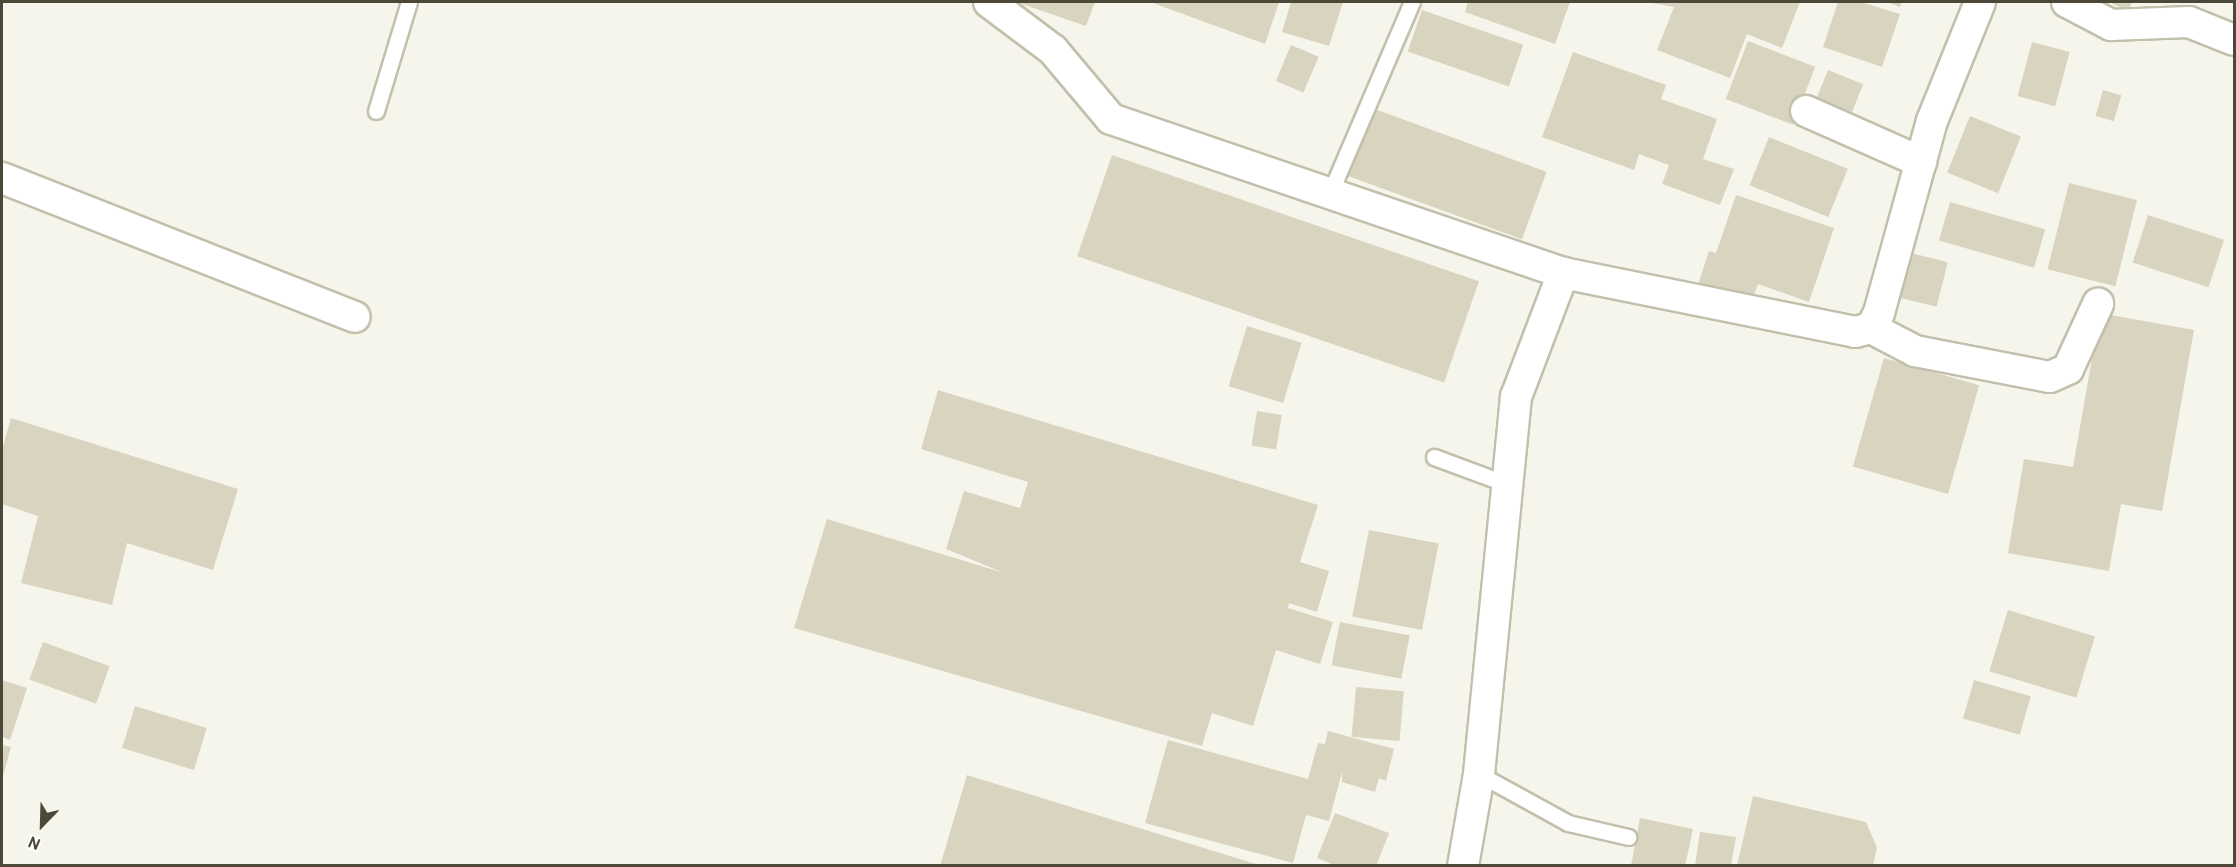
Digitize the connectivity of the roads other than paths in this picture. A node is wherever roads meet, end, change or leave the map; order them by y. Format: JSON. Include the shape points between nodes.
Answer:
{"nodes":[{"id":1,"x":409,"y":2,"type":"edge"},
{"id":2,"x":989,"y":2,"type":"edge"},
{"id":3,"x":1412,"y":2,"type":"edge"},
{"id":4,"x":1980,"y":2,"type":"edge"},
{"id":5,"x":2067,"y":2,"type":"edge"},
{"id":6,"x":2235,"y":40,"type":"edge"},
{"id":7,"x":376,"y":111,"type":"dead end"},
{"id":8,"x":1806,"y":111,"type":"dead end"},
{"id":9,"x":1921,"y":162,"type":"junction"},
{"id":10,"x":2,"y":178,"type":"edge"},
{"id":11,"x":1330,"y":194,"type":"junction"},
{"id":12,"x":1563,"y":273,"type":"junction"},
{"id":13,"x":2098,"y":304,"type":"dead end"},
{"id":14,"x":355,"y":317,"type":"dead end"},
{"id":15,"x":1871,"y":328,"type":"junction"},
{"id":16,"x":1434,"y":457,"type":"dead end"},
{"id":17,"x":1507,"y":484,"type":"junction"},
{"id":18,"x":1479,"y":774,"type":"junction"},
{"id":19,"x":1628,"y":837,"type":"dead end"},
{"id":20,"x":1463,"y":866,"type":"edge"}],
"edges":[{"from":1,"to":7,"type":"lane"},
{"from":2,"to":11,"type":"street","via":[[1053,50],[1111,119]]},
{"from":3,"to":11,"type":"lane"},
{"from":4,"to":9,"type":"street"},
{"from":5,"to":6,"type":"street","via":[[2111,25],[2189,22]]},
{"from":8,"to":9,"type":"street"},
{"from":9,"to":15,"type":"street"},
{"from":10,"to":14,"type":"street"},
{"from":11,"to":12,"type":"street"},
{"from":12,"to":15,"type":"street","via":[[1855,332]]},
{"from":12,"to":17,"type":"street","via":[[1516,397]]},
{"from":13,"to":15,"type":"street","via":[[2068,369],[2050,377],[1915,351]]},
{"from":16,"to":17,"type":"lane"},
{"from":17,"to":18,"type":"street"},
{"from":18,"to":19,"type":"lane","via":[[1568,823]]},
{"from":18,"to":20,"type":"street"}]}
